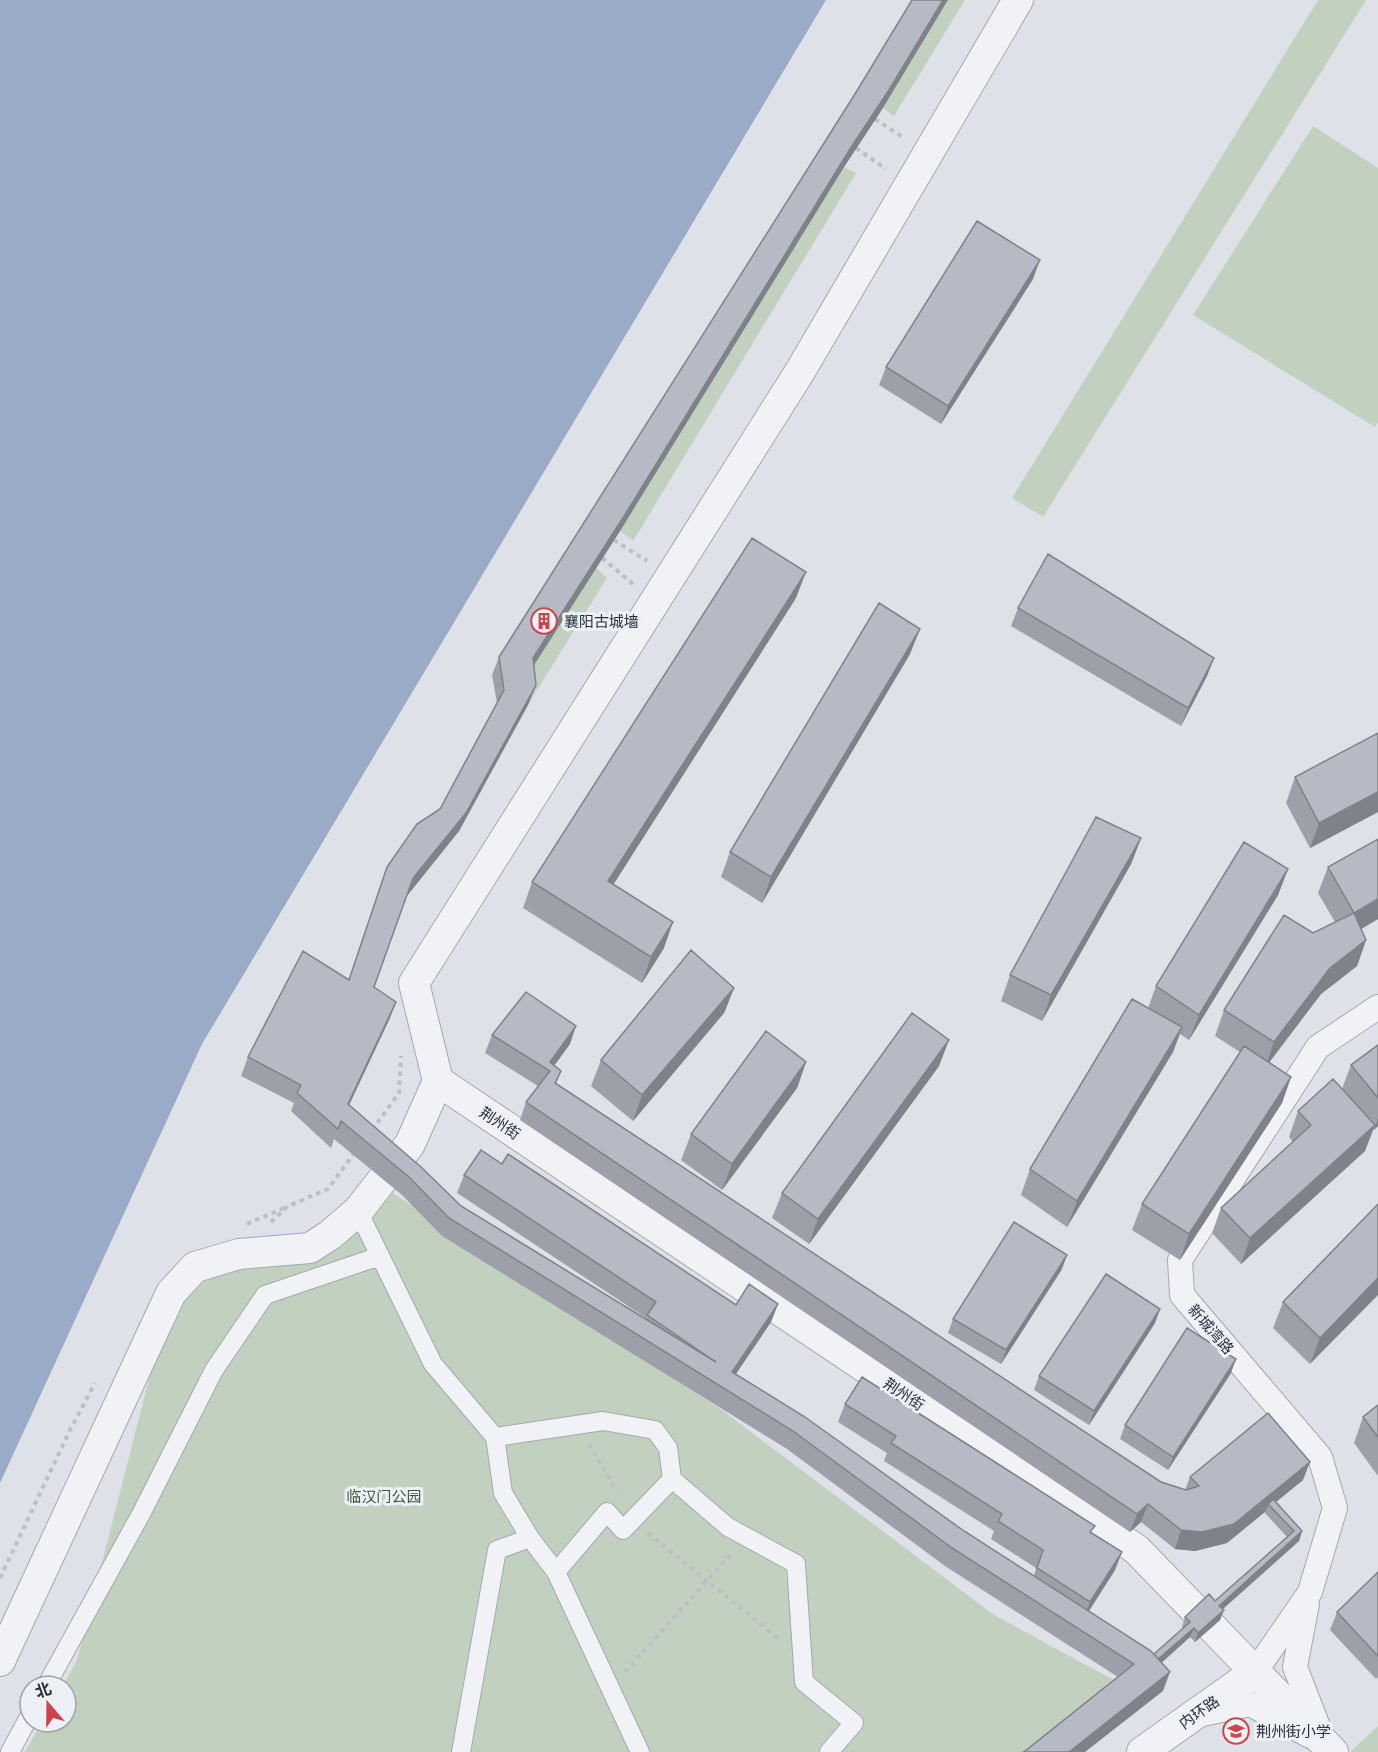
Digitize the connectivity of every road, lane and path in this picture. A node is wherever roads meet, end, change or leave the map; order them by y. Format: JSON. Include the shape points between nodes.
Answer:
{"nodes":[{"id":1,"x":1018,"y":0,"type":"edge"},
{"id":2,"x":875,"y":119,"type":"edge"},
{"id":3,"x":905,"y":138,"type":"dead end"},
{"id":4,"x":856,"y":148,"type":"edge"},
{"id":5,"x":886,"y":169,"type":"dead end"},
{"id":6,"x":614,"y":540,"type":"edge"},
{"id":7,"x":602,"y":558,"type":"edge"},
{"id":8,"x":650,"y":563,"type":"dead end"},
{"id":9,"x":636,"y":586,"type":"dead end"},
{"id":10,"x":1378,"y":1007,"type":"edge"},
{"id":11,"x":438,"y":1081,"type":"junction"},
{"id":12,"x":358,"y":1211,"type":"junction"},
{"id":13,"x":380,"y":1256,"type":"junction"},
{"id":14,"x":578,"y":1425,"type":"junction"},
{"id":15,"x":495,"y":1437,"type":"junction"},
{"id":16,"x":672,"y":1479,"type":"junction"},
{"id":17,"x":633,"y":1520,"type":"junction"},
{"id":18,"x":746,"y":1537,"type":"junction"},
{"id":19,"x":530,"y":1538,"type":"junction"},
{"id":20,"x":556,"y":1572,"type":"junction"},
{"id":21,"x":708,"y":1581,"type":"junction"},
{"id":22,"x":1310,"y":1592,"type":"junction"},
{"id":23,"x":802,"y":1658,"type":"junction"},
{"id":24,"x":0,"y":1662,"type":"edge"},
{"id":25,"x":1255,"y":1672,"type":"junction"},
{"id":26,"x":53,"y":1674,"type":"edge"},
{"id":27,"x":610,"y":1688,"type":"junction"},
{"id":28,"x":1195,"y":1715,"type":"junction"},
{"id":29,"x":20,"y":1734,"type":"edge"},
{"id":30,"x":1329,"y":1748,"type":"edge"},
{"id":31,"x":10,"y":1752,"type":"edge"},
{"id":32,"x":462,"y":1752,"type":"edge"},
{"id":33,"x":640,"y":1752,"type":"edge"},
{"id":34,"x":829,"y":1752,"type":"edge"},
{"id":35,"x":1142,"y":1752,"type":"edge"}],
"edges":[{"from":1,"to":11,"type":"street","via":[[799,373],[414,983]]},
{"from":2,"to":3,"type":"path"},
{"from":4,"to":5,"type":"path"},
{"from":6,"to":8,"type":"path"},
{"from":7,"to":9,"type":"path"},
{"from":10,"to":22,"type":"street","name":"新城湾路","via":[[1318,1047],[1180,1260],[1182,1296],[1320,1457],[1335,1508]]},
{"from":11,"to":12,"type":"street","via":[[410,1144]]},
{"from":11,"to":25,"type":"street","name":"荆州街","via":[[1136,1549]]},
{"from":12,"to":13,"type":"street"},
{"from":12,"to":24,"type":"street","via":[[310,1248],[239,1254],[195,1267],[171,1293]]},
{"from":13,"to":15,"type":"street","via":[[433,1364]]},
{"from":13,"to":26,"type":"street","via":[[265,1295],[214,1370],[141,1514]]},
{"from":14,"to":15,"type":"street"},
{"from":14,"to":16,"type":"street","via":[[603,1421],[655,1430],[668,1448]]},
{"from":14,"to":17,"type":"path"},
{"from":15,"to":19,"type":"street","via":[[503,1493]]},
{"from":16,"to":17,"type":"street"},
{"from":16,"to":18,"type":"street","via":[[728,1527]]},
{"from":17,"to":20,"type":"street","via":[[623,1530],[607,1512]]},
{"from":17,"to":21,"type":"path"},
{"from":18,"to":21,"type":"path"},
{"from":18,"to":23,"type":"street","via":[[796,1564]]},
{"from":19,"to":20,"type":"street"},
{"from":19,"to":32,"type":"street","via":[[497,1550]]},
{"from":20,"to":27,"type":"street"},
{"from":21,"to":23,"type":"path"},
{"from":21,"to":27,"type":"path"},
{"from":22,"to":25,"type":"street","name":"新城湾路"},
{"from":22,"to":30,"type":"street","via":[[1295,1667]]},
{"from":23,"to":34,"type":"street","via":[[804,1682],[854,1723]]},
{"from":25,"to":28,"type":"street","name":"内环路"},
{"from":25,"to":30,"type":"street","name":"荆州街"},
{"from":27,"to":33,"type":"street"},
{"from":28,"to":30,"type":"street","via":[[1250,1704]]},
{"from":28,"to":35,"type":"street","name":"内环路"},
{"from":29,"to":31,"type":"street"}]}
